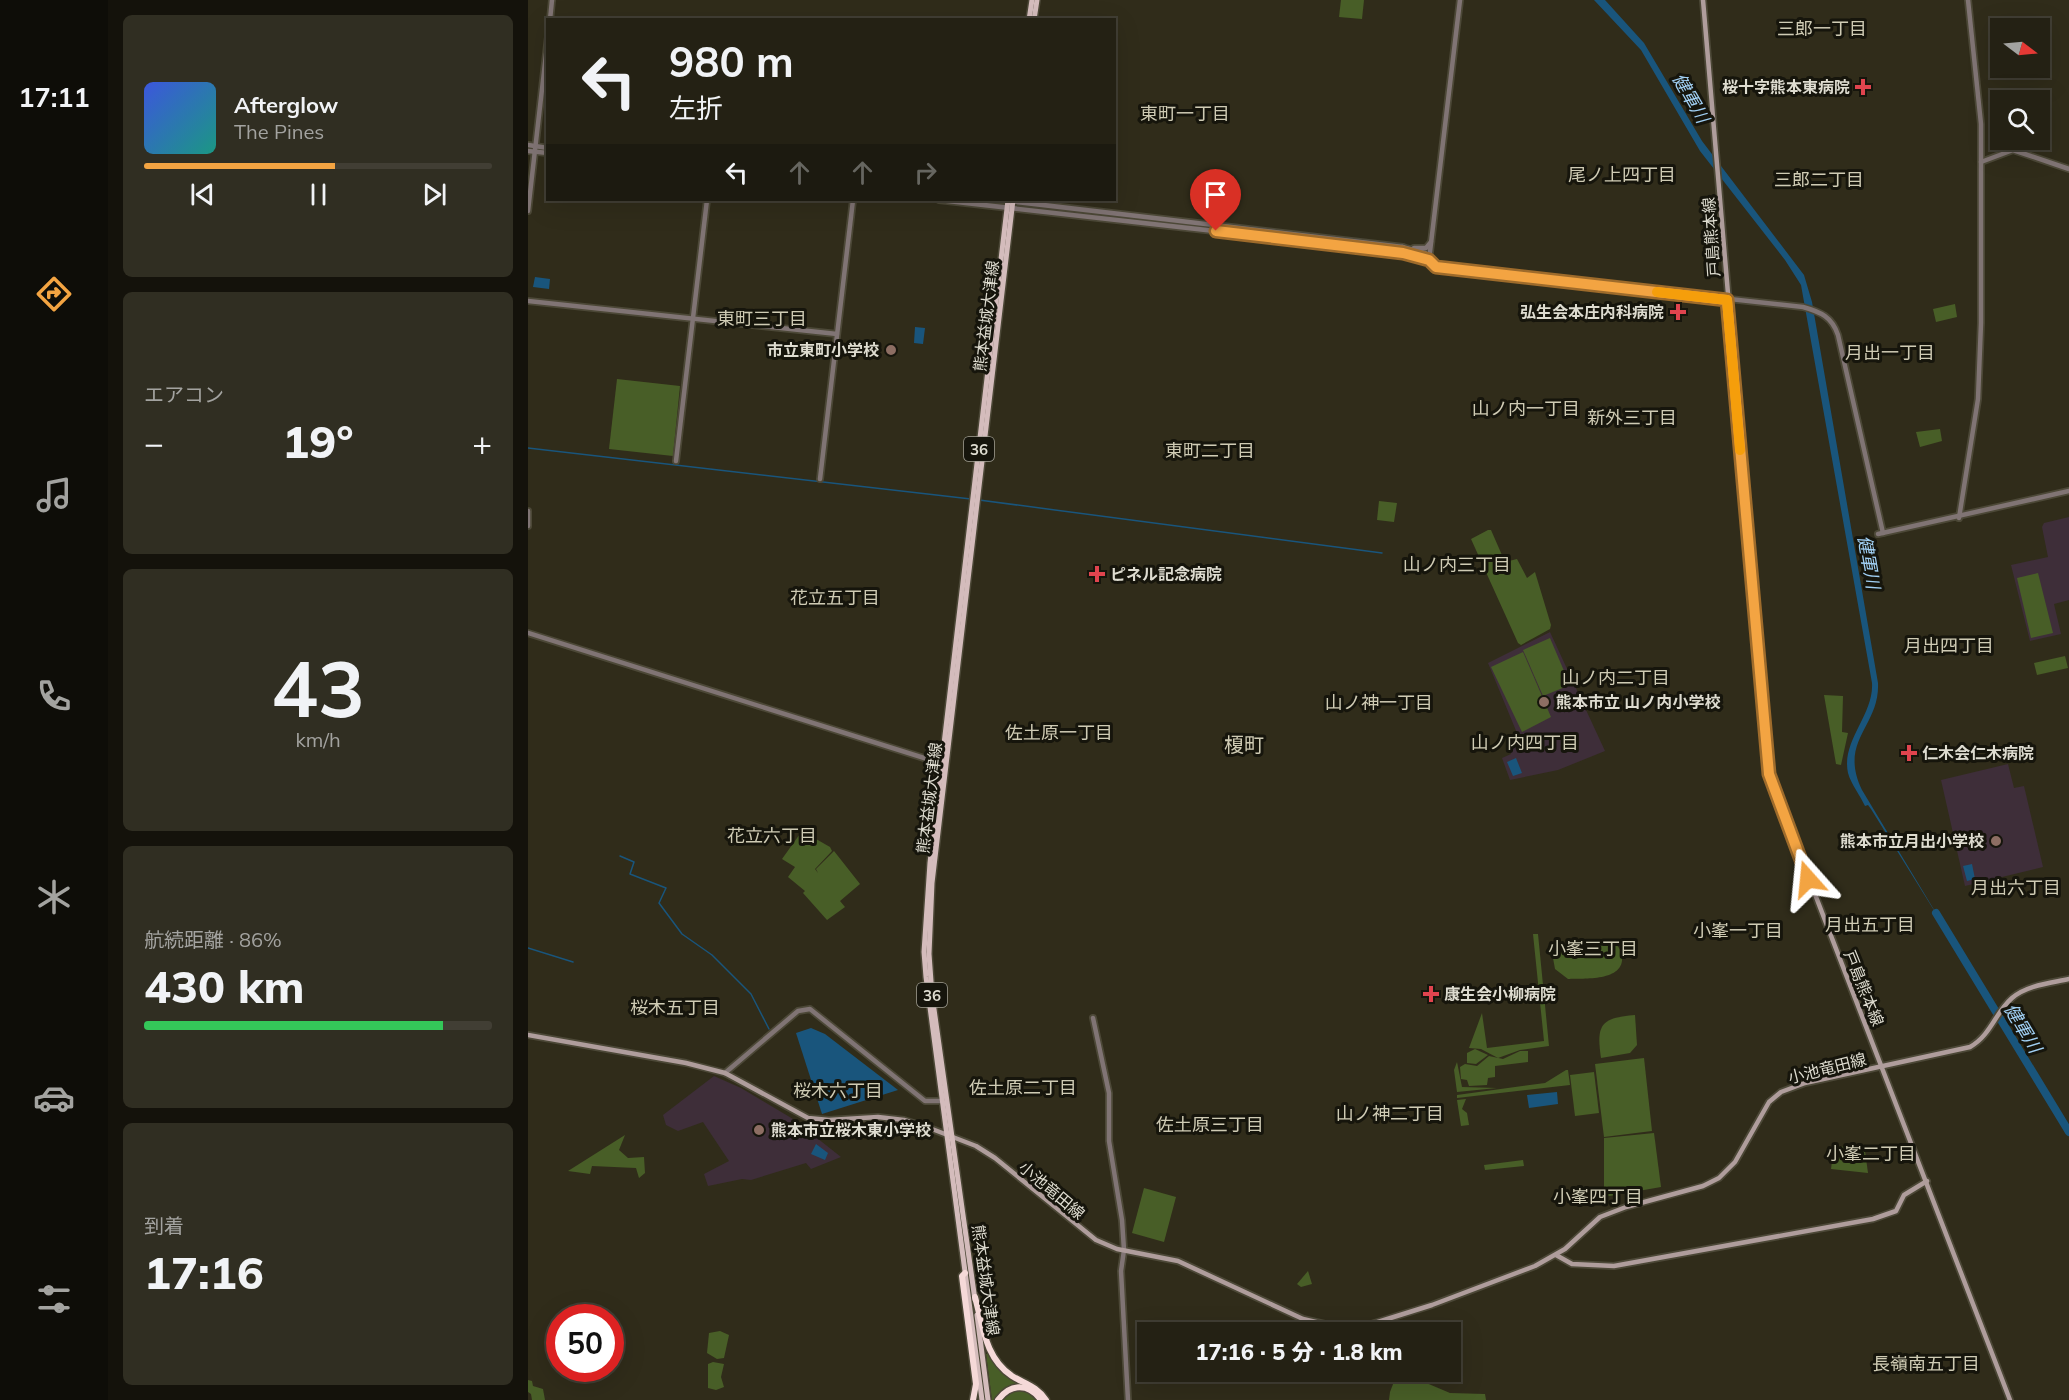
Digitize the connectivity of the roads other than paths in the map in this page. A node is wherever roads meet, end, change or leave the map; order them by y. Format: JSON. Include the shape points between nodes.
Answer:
{"nodes":[{"id":1,"x":552,"y":0,"type":"edge"},
{"id":2,"x":1032,"y":0,"type":"edge"},
{"id":3,"x":1037,"y":0,"type":"edge"},
{"id":4,"x":1460,"y":0,"type":"edge"},
{"id":5,"x":1703,"y":0,"type":"edge"},
{"id":6,"x":1968,"y":0,"type":"edge"},
{"id":7,"x":549,"y":18,"type":"edge"},
{"id":8,"x":1029,"y":18,"type":"edge"},
{"id":9,"x":1034,"y":18,"type":"edge"},
{"id":10,"x":546,"y":56,"type":"edge"},
{"id":11,"x":528,"y":145,"type":"edge"},
{"id":12,"x":546,"y":148,"type":"edge"},
{"id":13,"x":536,"y":149,"type":"junction"},
{"id":14,"x":528,"y":151,"type":"edge"},
{"id":15,"x":546,"y":152,"type":"edge"},
{"id":16,"x":1981,"y":162,"type":"junction"},
{"id":17,"x":2069,"y":169,"type":"edge"},
{"id":18,"x":707,"y":201,"type":"edge"},
{"id":19,"x":853,"y":201,"type":"edge"},
{"id":20,"x":948,"y":201,"type":"edge"},
{"id":21,"x":1010,"y":201,"type":"edge"},
{"id":22,"x":1018,"y":201,"type":"edge"},
{"id":23,"x":1010,"y":208,"type":"junction"},
{"id":24,"x":528,"y":211,"type":"edge"},
{"id":25,"x":1431,"y":242,"type":"junction"},
{"id":26,"x":1402,"y":247,"type":"junction"},
{"id":27,"x":1429,"y":260,"type":"junction"},
{"id":28,"x":1727,"y":300,"type":"junction"},
{"id":29,"x":528,"y":301,"type":"edge"},
{"id":30,"x":692,"y":319,"type":"junction"},
{"id":31,"x":837,"y":334,"type":"junction"},
{"id":32,"x":676,"y":461,"type":"dead end"},
{"id":33,"x":820,"y":478,"type":"dead end"},
{"id":34,"x":2069,"y":491,"type":"edge"},
{"id":35,"x":528,"y":511,"type":"edge"},
{"id":36,"x":1959,"y":518,"type":"junction"},
{"id":37,"x":528,"y":526,"type":"edge"},
{"id":38,"x":528,"y":633,"type":"edge"},
{"id":39,"x":943,"y":764,"type":"junction"},
{"id":40,"x":2069,"y":979,"type":"edge"},
{"id":41,"x":1093,"y":1018,"type":"dead end"},
{"id":42,"x":528,"y":1035,"type":"edge"},
{"id":43,"x":1882,"y":1066,"type":"junction"},
{"id":44,"x":725,"y":1073,"type":"junction"},
{"id":45,"x":942,"y":1101,"type":"junction"},
{"id":46,"x":946,"y":1135,"type":"junction"},
{"id":47,"x":953,"y":1138,"type":"junction"},
{"id":48,"x":1927,"y":1181,"type":"junction"},
{"id":49,"x":1124,"y":1250,"type":"junction"},
{"id":50,"x":1556,"y":1255,"type":"junction"},
{"id":51,"x":965,"y":1273,"type":"junction"},
{"id":52,"x":975,"y":1297,"type":"junction"},
{"id":53,"x":973,"y":1400,"type":"edge"},
{"id":54,"x":982,"y":1400,"type":"edge"},
{"id":55,"x":988,"y":1400,"type":"edge"},
{"id":56,"x":998,"y":1400,"type":"edge"},
{"id":57,"x":1043,"y":1400,"type":"edge"},
{"id":58,"x":1128,"y":1400,"type":"edge"},
{"id":59,"x":2010,"y":1400,"type":"edge"}],
"edges":[{"from":1,"to":7,"type":"street"},
{"from":2,"to":8,"type":"main road"},
{"from":3,"to":9,"type":"main road"},
{"from":4,"to":25,"type":"street"},
{"from":5,"to":28,"type":"main road","name":"戸島熊本線"},
{"from":6,"to":16,"type":"street","via":[[1978,85]]},
{"from":10,"to":13,"type":"street"},
{"from":11,"to":13,"type":"street"},
{"from":12,"to":13,"type":"street"},
{"from":13,"to":14,"type":"street"},
{"from":13,"to":15,"type":"street"},
{"from":13,"to":24,"type":"street"},
{"from":16,"to":17,"type":"street","via":[[2013,150]]},
{"from":16,"to":36,"type":"street","via":[[1978,399]]},
{"from":18,"to":30,"type":"street"},
{"from":19,"to":31,"type":"street"},
{"from":20,"to":23,"type":"street"},
{"from":21,"to":23,"type":"main road","name":"熊本益城大津線","number":"36"},
{"from":22,"to":26,"type":"street"},
{"from":23,"to":27,"type":"street","via":[[1331,244]]},
{"from":23,"to":39,"type":"main road","name":"熊本益城大津線","number":"36"},
{"from":25,"to":26,"type":"street","via":[[1426,248]]},
{"from":25,"to":27,"type":"street"},
{"from":26,"to":27,"type":"street","via":[[1425,253]]},
{"from":27,"to":28,"type":"street","via":[[1436,267]]},
{"from":28,"to":36,"type":"street","via":[[1803,307],[1830,318],[1835,325],[1880,533]]},
{"from":28,"to":43,"type":"main road","name":"戸島熊本線","via":[[1769,774]]},
{"from":29,"to":30,"type":"street"},
{"from":30,"to":31,"type":"street"},
{"from":30,"to":32,"type":"street"},
{"from":31,"to":33,"type":"street"},
{"from":34,"to":36,"type":"street"},
{"from":35,"to":37,"type":"street"},
{"from":38,"to":39,"type":"street"},
{"from":39,"to":45,"type":"main road","name":"熊本益城大津線","number":"36","via":[[924,952]]},
{"from":39,"to":47,"type":"main road","name":"熊本益城大津線","number":"36","via":[[929,954]]},
{"from":40,"to":43,"type":"main road","name":"小池竜田線","via":[[2021,992],[2001,1011],[1983,1038],[1970,1047]]},
{"from":41,"to":49,"type":"street","via":[[1109,1093],[1109,1141]]},
{"from":42,"to":44,"type":"main road","name":"小池竜田線"},
{"from":43,"to":48,"type":"main road","name":"戸島熊本線"},
{"from":43,"to":50,"type":"main road","name":"小池竜田線","via":[[1781,1092],[1761,1115],[1735,1162],[1719,1178],[1600,1217]]},
{"from":44,"to":45,"type":"street","via":[[798,1011],[810,1009],[925,1101]]},
{"from":44,"to":46,"type":"main road","name":"小池竜田線","via":[[808,1118],[890,1118]]},
{"from":45,"to":46,"type":"main road","name":"熊本益城大津線","number":"36"},
{"from":46,"to":47,"type":"main road","name":"小池竜田線"},
{"from":46,"to":51,"type":"main road","name":"熊本益城大津線","number":"36"},
{"from":47,"to":49,"type":"main road","name":"小池竜田線","via":[[995,1158],[1096,1240]]},
{"from":47,"to":52,"type":"main road","name":"熊本益城大津線","number":"36"},
{"from":48,"to":50,"type":"main road","via":[[1904,1195],[1892,1214],[1870,1220],[1614,1266],[1572,1264]]},
{"from":48,"to":59,"type":"main road","name":"戸島熊本線"},
{"from":49,"to":50,"type":"main road","name":"小池竜田線","via":[[1178,1261],[1303,1320],[1346,1329],[1432,1305]]},
{"from":49,"to":58,"type":"street","via":[[1121,1271]]},
{"from":51,"to":53,"type":"highway","via":[[962,1276],[976,1384]]},
{"from":51,"to":54,"type":"main road","name":"熊本益城大津線","number":"36"},
{"from":52,"to":55,"type":"main road","name":"熊本益城大津線","number":"36"},
{"from":52,"to":57,"type":"highway","via":[[995,1361],[1037,1389]]},
{"from":56,"to":57,"type":"highway","via":[[1007,1390],[1020,1386]]}]}
